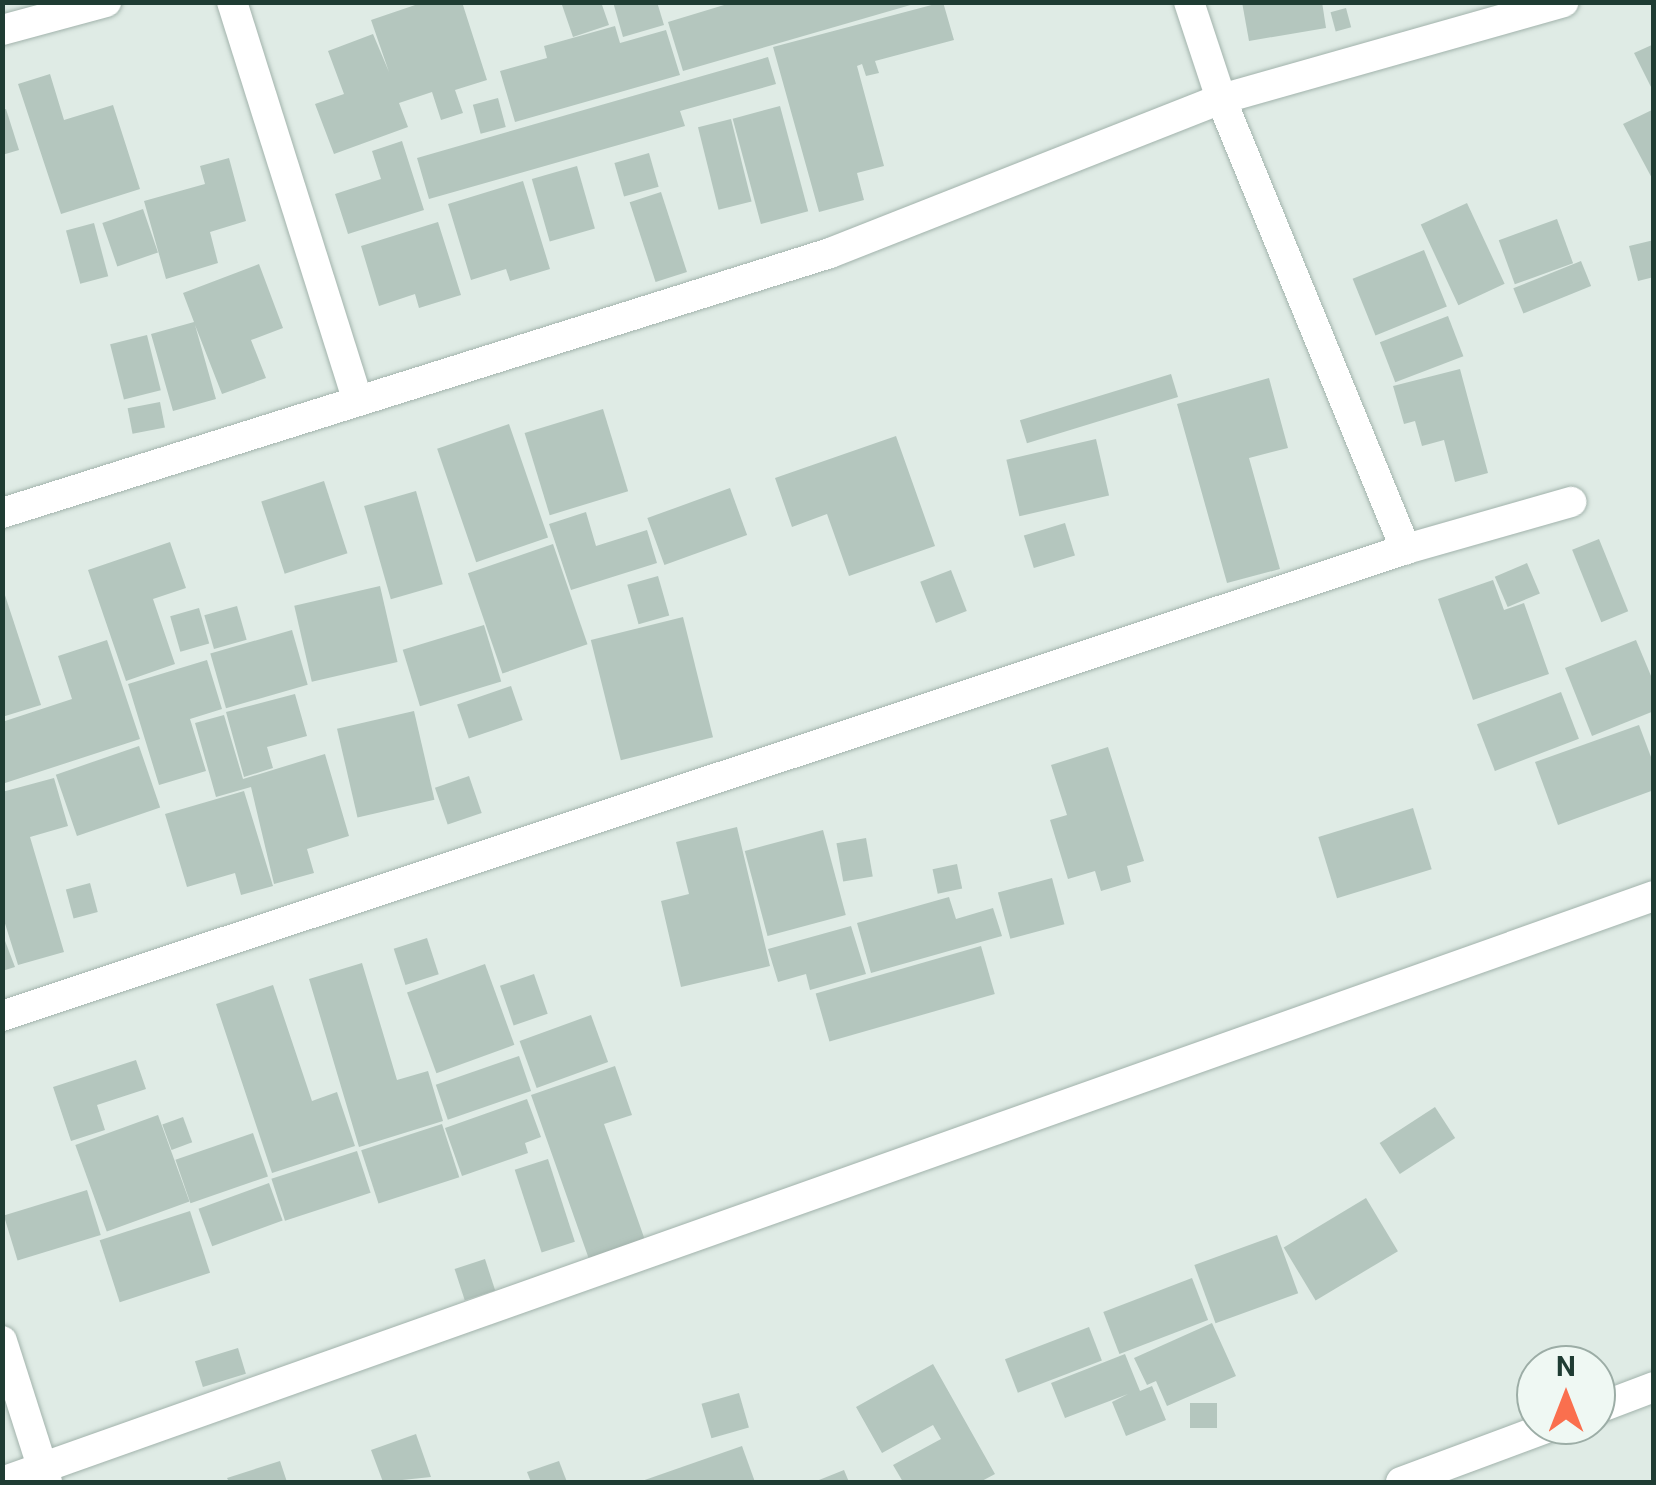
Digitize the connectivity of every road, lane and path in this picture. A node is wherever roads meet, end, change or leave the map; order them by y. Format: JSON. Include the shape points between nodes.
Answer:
{"nodes":[{"id":1,"x":106,"y":2,"type":"edge"},
{"id":2,"x":232,"y":2,"type":"edge"},
{"id":3,"x":1189,"y":2,"type":"edge"},
{"id":4,"x":1564,"y":2,"type":"edge"},
{"id":5,"x":2,"y":30,"type":"edge"},
{"id":6,"x":1221,"y":99,"type":"junction"},
{"id":7,"x":358,"y":401,"type":"junction"},
{"id":8,"x":1571,"y":502,"type":"dead end"},
{"id":9,"x":2,"y":513,"type":"edge"},
{"id":10,"x":1406,"y":549,"type":"junction"},
{"id":11,"x":1654,"y":896,"type":"edge"},
{"id":12,"x":2,"y":1016,"type":"edge"},
{"id":13,"x":2,"y":1341,"type":"edge"},
{"id":14,"x":1654,"y":1387,"type":"edge"},
{"id":15,"x":1616,"y":1401,"type":"edge"},
{"id":16,"x":1516,"y":1439,"type":"edge"},
{"id":17,"x":45,"y":1476,"type":"edge"},
{"id":18,"x":2,"y":1482,"type":"edge"},
{"id":19,"x":1401,"y":1482,"type":"edge"}],
"edges":[{"from":1,"to":5,"type":"street"},
{"from":2,"to":7,"type":"street"},
{"from":3,"to":6,"type":"street"},
{"from":4,"to":6,"type":"street"},
{"from":6,"to":7,"type":"street","via":[[830,254]]},
{"from":6,"to":10,"type":"street"},
{"from":7,"to":9,"type":"street"},
{"from":8,"to":10,"type":"street"},
{"from":10,"to":12,"type":"street"},
{"from":11,"to":17,"type":"street"},
{"from":13,"to":17,"type":"street"},
{"from":14,"to":15,"type":"street"},
{"from":16,"to":19,"type":"street"},
{"from":17,"to":18,"type":"street"}]}
